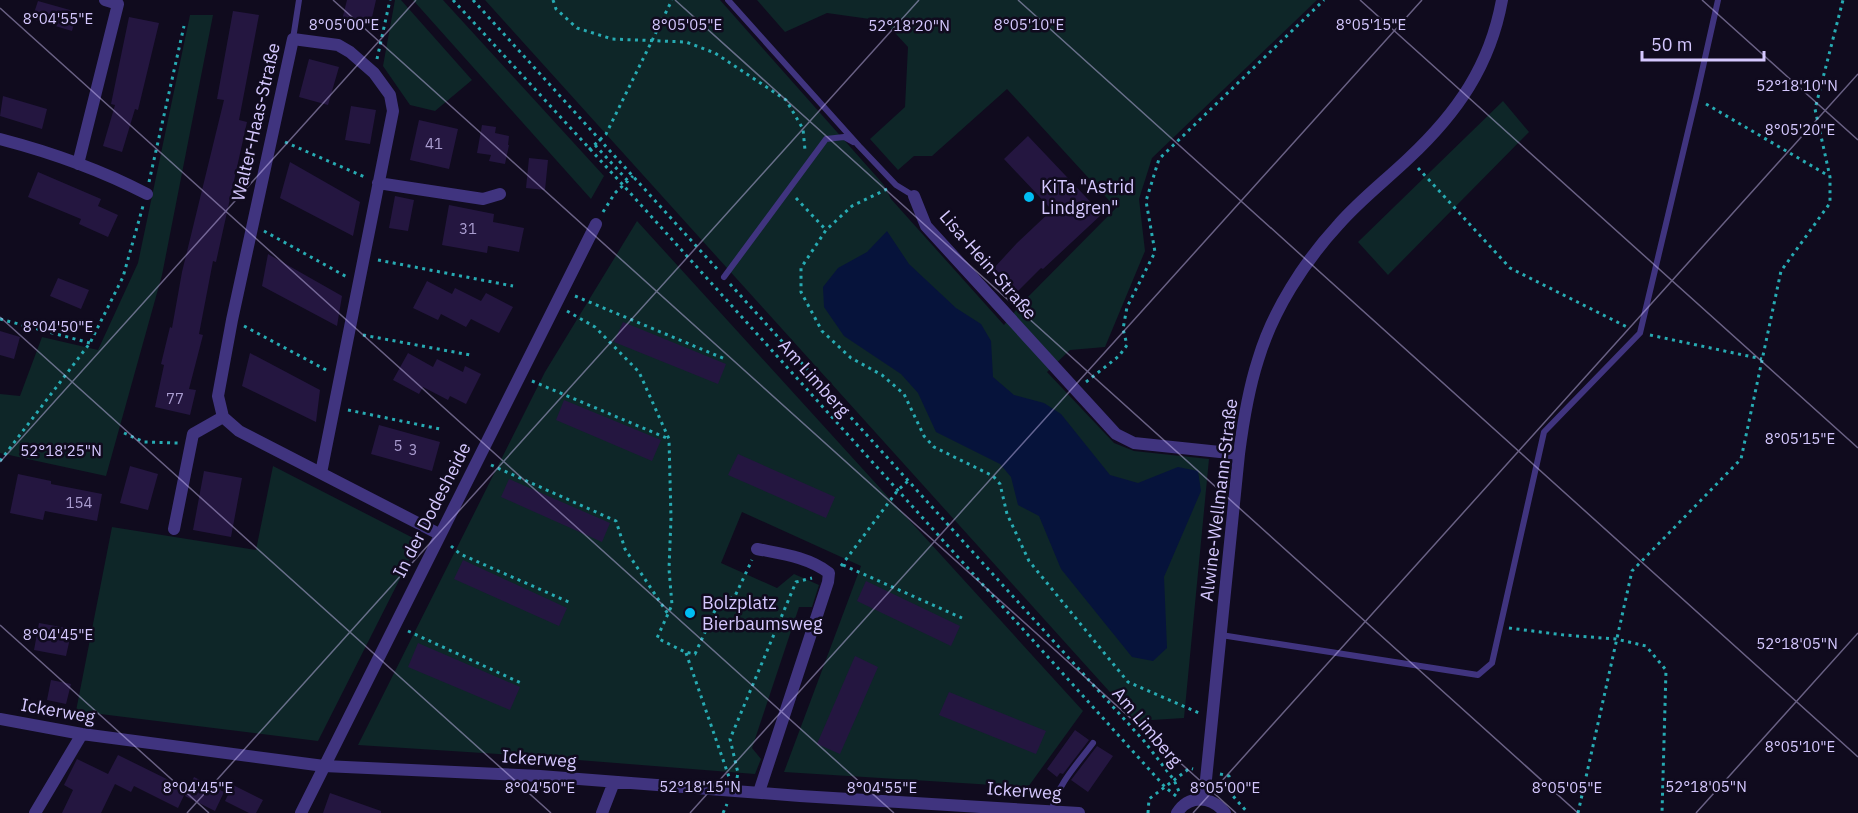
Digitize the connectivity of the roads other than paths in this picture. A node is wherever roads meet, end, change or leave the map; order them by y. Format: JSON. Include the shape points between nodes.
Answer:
{"nodes":[{"id":1,"x":105,"y":0,"type":"edge"},
{"id":2,"x":299,"y":0,"type":"edge"},
{"id":3,"x":728,"y":0,"type":"edge"},
{"id":4,"x":1502,"y":0,"type":"edge"},
{"id":5,"x":1718,"y":0,"type":"edge"},
{"id":6,"x":293,"y":39,"type":"junction"},
{"id":7,"x":0,"y":139,"type":"edge"},
{"id":8,"x":858,"y":146,"type":"junction"},
{"id":9,"x":78,"y":164,"type":"junction"},
{"id":10,"x":378,"y":183,"type":"junction"},
{"id":11,"x":147,"y":194,"type":"road end"},
{"id":12,"x":500,"y":194,"type":"dead end"},
{"id":13,"x":914,"y":196,"type":"joint"},
{"id":14,"x":596,"y":224,"type":"road end"},
{"id":15,"x":724,"y":277,"type":"road end"},
{"id":16,"x":224,"y":417,"type":"junction"},
{"id":17,"x":1239,"y":454,"type":"junction"},
{"id":18,"x":321,"y":473,"type":"junction"},
{"id":19,"x":174,"y":529,"type":"dead end"},
{"id":20,"x":440,"y":534,"type":"junction"},
{"id":21,"x":757,"y":549,"type":"road end"},
{"id":22,"x":1221,"y":636,"type":"junction"},
{"id":23,"x":0,"y":719,"type":"edge"},
{"id":24,"x":82,"y":734,"type":"junction"},
{"id":25,"x":1093,"y":743,"type":"dead end"},
{"id":26,"x":324,"y":766,"type":"junction"},
{"id":27,"x":614,"y":782,"type":"junction"},
{"id":28,"x":759,"y":792,"type":"junction"},
{"id":29,"x":1204,"y":799,"type":"junction"},
{"id":30,"x":934,"y":808,"type":"edge"},
{"id":31,"x":1180,"y":808,"type":"edge"},
{"id":32,"x":1052,"y":810,"type":"junction"},
{"id":33,"x":35,"y":813,"type":"edge"},
{"id":34,"x":301,"y":813,"type":"edge"},
{"id":35,"x":602,"y":813,"type":"edge"},
{"id":36,"x":1078,"y":813,"type":"edge"},
{"id":37,"x":1225,"y":813,"type":"edge"}],
"edges":[{"from":1,"to":9,"type":"street","via":[[118,4]]},
{"from":2,"to":6,"type":"lane"},
{"from":3,"to":8,"type":"lane","name":"Lisa-Hein-Straße"},
{"from":4,"to":17,"type":"street","name":"Alwine-Wellmann-Straße","via":[[1497,27],[1481,67],[1458,105],[1339,224],[1307,263],[1277,311],[1258,360],[1245,409]]},
{"from":5,"to":22,"type":"lane","via":[[1640,333],[1544,432],[1492,663],[1478,675]]},
{"from":6,"to":10,"type":"street","name":"Walter-Haas-Straße","via":[[338,45],[374,73],[390,95],[393,111]]},
{"from":6,"to":16,"type":"street","name":"Walter-Haas-Straße","via":[[218,396]]},
{"from":7,"to":9,"type":"street"},
{"from":8,"to":13,"type":"lane","name":"Lisa-Hein-Straße","via":[[896,185]]},
{"from":8,"to":15,"type":"lane","via":[[844,137],[826,139]]},
{"from":9,"to":11,"type":"street"},
{"from":10,"to":12,"type":"street","via":[[483,199]]},
{"from":10,"to":18,"type":"street","name":"Walter-Haas-Straße"},
{"from":13,"to":17,"type":"street","name":"Lisa-Hein-Straße","via":[[926,226],[1116,434],[1134,443]]},
{"from":14,"to":20,"type":"street","name":"In der Dodesheide"},
{"from":16,"to":18,"type":"street","via":[[240,431]]},
{"from":16,"to":19,"type":"street","via":[[193,434]]},
{"from":17,"to":22,"type":"street","name":"Alwine-Wellmann-Straße"},
{"from":18,"to":20,"type":"street"},
{"from":20,"to":26,"type":"street","name":"In der Dodesheide"},
{"from":21,"to":28,"type":"street","via":[[803,559],[829,573]]},
{"from":22,"to":29,"type":"street","name":"Alwine-Wellmann-Straße"},
{"from":23,"to":24,"type":"street","name":"Ickerweg"},
{"from":24,"to":26,"type":"street","name":"Ickerweg"},
{"from":24,"to":33,"type":"street"},
{"from":25,"to":32,"type":"lane","via":[[1060,789]]},
{"from":26,"to":27,"type":"street","name":"Ickerweg"},
{"from":26,"to":34,"type":"street","name":"In der Dodesheide"},
{"from":27,"to":28,"type":"street","name":"Ickerweg"},
{"from":27,"to":35,"type":"street"},
{"from":28,"to":30,"type":"street","name":"Ickerweg"},
{"from":29,"to":31,"type":"street"},
{"from":29,"to":37,"type":"street","via":[[1219,805]]},
{"from":30,"to":32,"type":"street","name":"Ickerweg"},
{"from":32,"to":36,"type":"street","name":"Ickerweg"}]}
